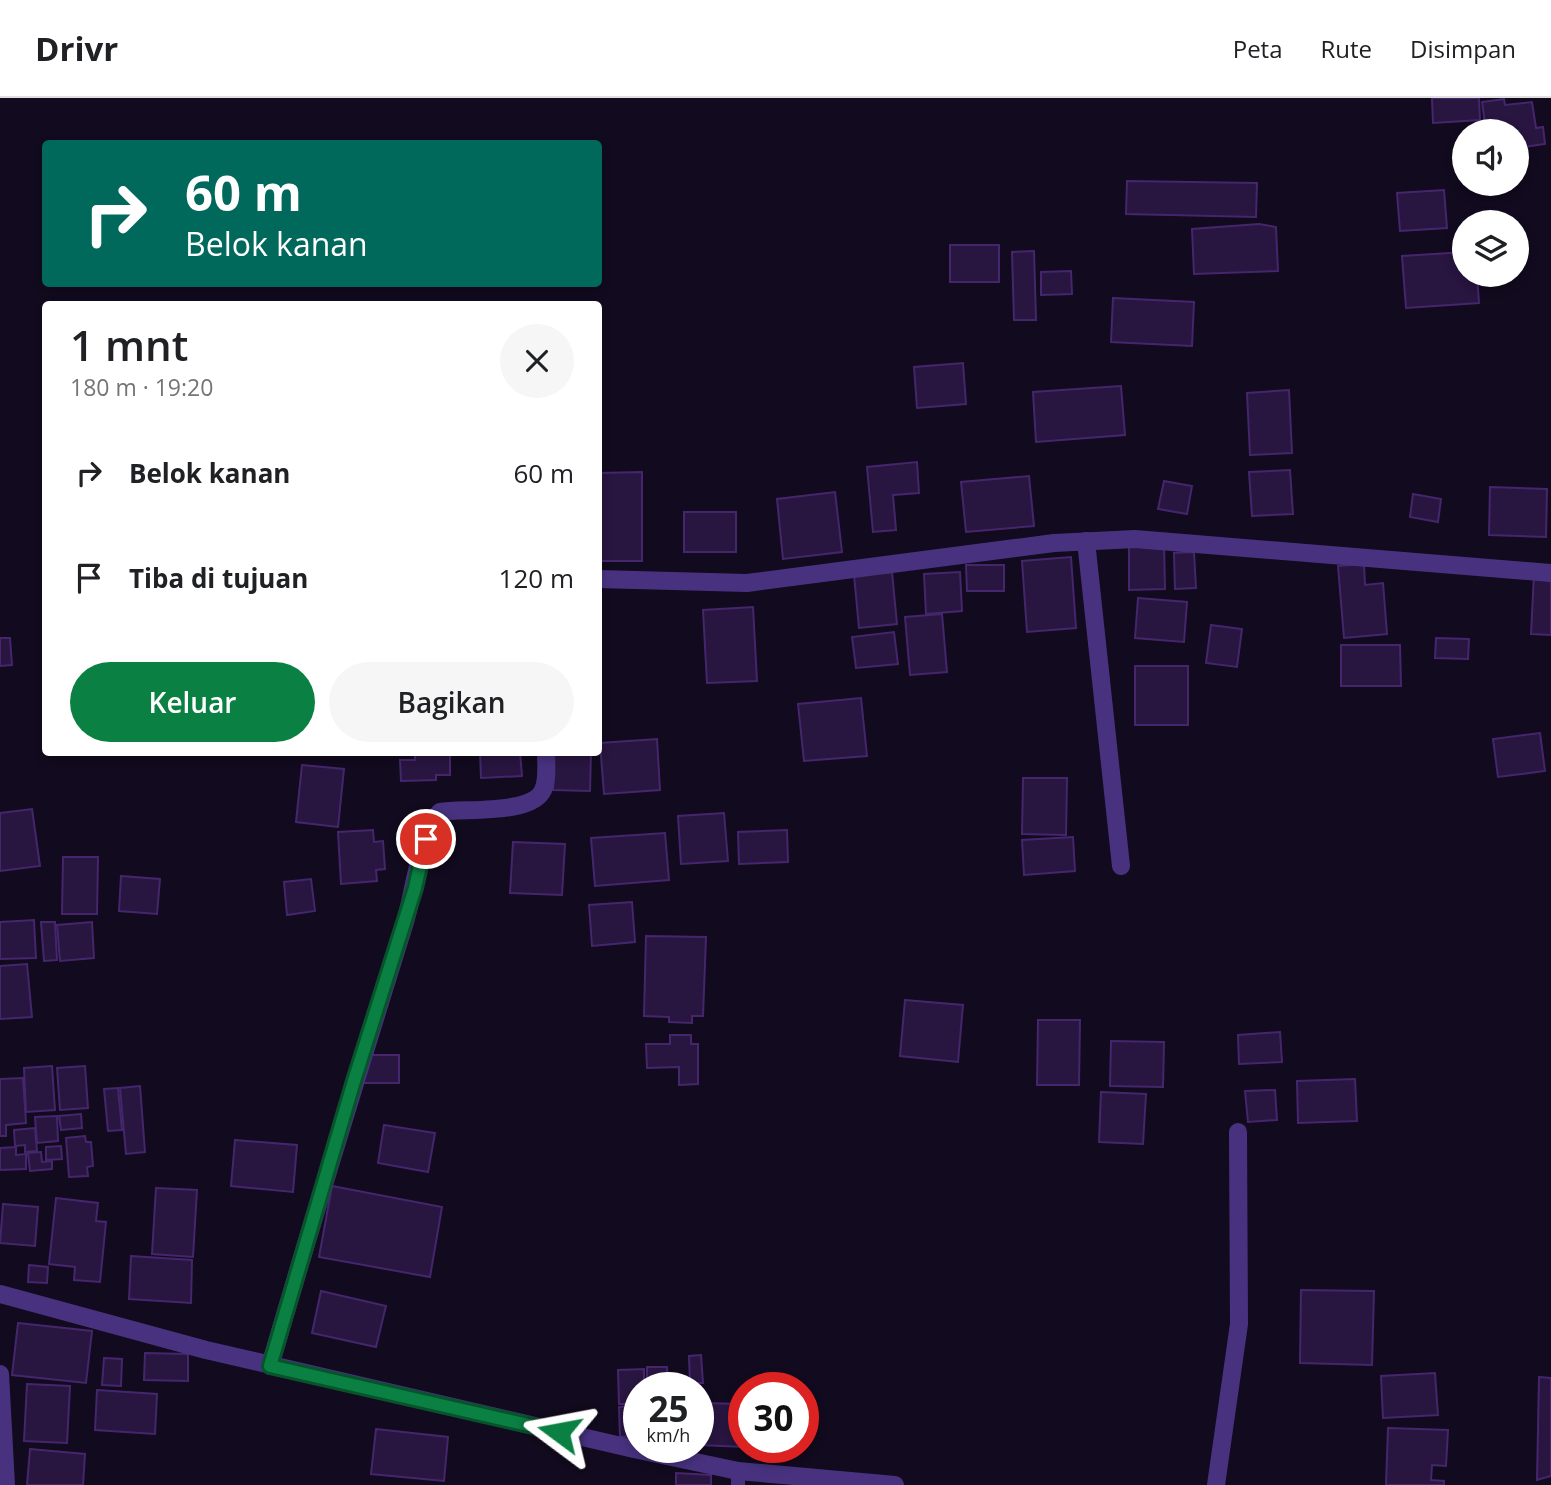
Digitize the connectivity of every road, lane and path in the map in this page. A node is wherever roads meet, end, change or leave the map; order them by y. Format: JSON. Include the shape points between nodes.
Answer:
{"nodes":[{"id":1,"x":1086,"y":541,"type":"junction"},
{"id":2,"x":1551,"y":573,"type":"edge"},
{"id":3,"x":602,"y":579,"type":"edge"},
{"id":4,"x":546,"y":756,"type":"edge"},
{"id":5,"x":1121,"y":866,"type":"dead end"},
{"id":6,"x":1238,"y":1132,"type":"dead end"},
{"id":7,"x":0,"y":1294,"type":"edge"},
{"id":8,"x":270,"y":1366,"type":"junction"},
{"id":9,"x":0,"y":1374,"type":"edge"},
{"id":10,"x":738,"y":1478,"type":"edge"},
{"id":11,"x":6,"y":1485,"type":"edge"},
{"id":12,"x":895,"y":1485,"type":"edge"},
{"id":13,"x":1216,"y":1485,"type":"edge"}],
"edges":[{"from":1,"to":2,"type":"street","via":[[1190,542]]},
{"from":1,"to":3,"type":"street","via":[[747,583]]},
{"from":1,"to":5,"type":"street"},
{"from":4,"to":8,"type":"street","via":[[545,788],[531,803],[440,812],[430,822],[415,888]]},
{"from":6,"to":13,"type":"street","via":[[1240,1324]]},
{"from":7,"to":8,"type":"street"},
{"from":8,"to":10,"type":"street"},
{"from":9,"to":11,"type":"street"},
{"from":10,"to":12,"type":"street"}]}
